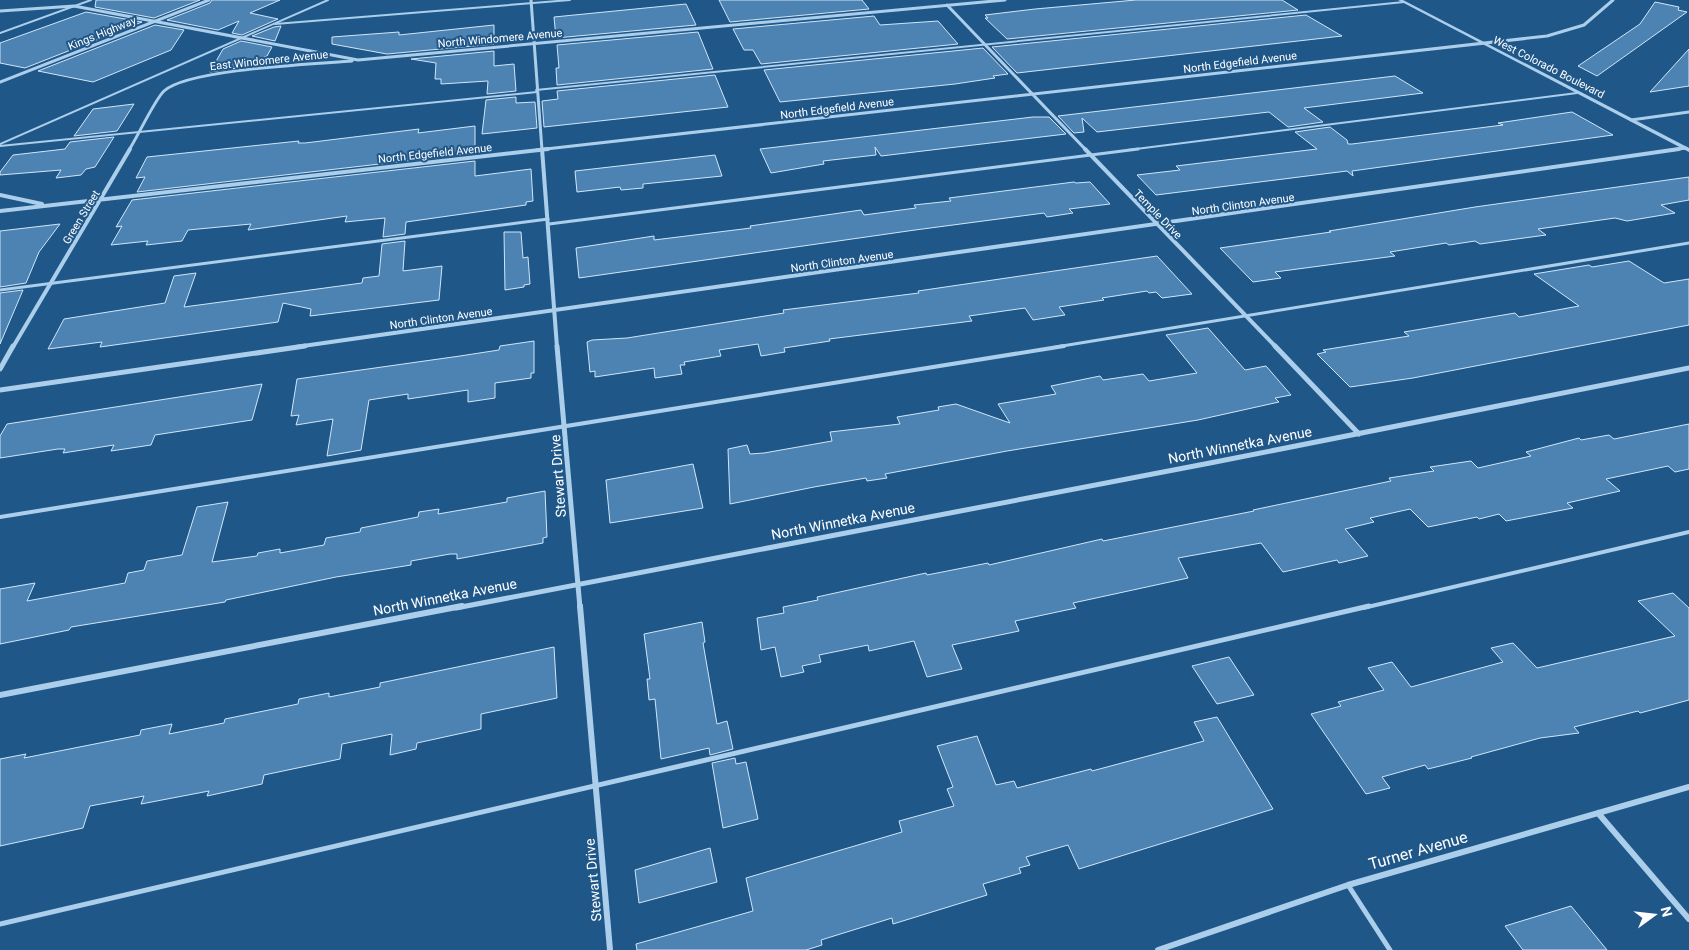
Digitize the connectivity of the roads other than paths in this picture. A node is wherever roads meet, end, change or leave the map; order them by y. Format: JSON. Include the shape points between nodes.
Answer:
{"nodes":[{"id":1,"x":91,"y":0,"type":"edge"},
{"id":2,"x":210,"y":0,"type":"edge"},
{"id":3,"x":328,"y":0,"type":"edge"},
{"id":4,"x":570,"y":0,"type":"edge"},
{"id":5,"x":1005,"y":0,"type":"edge"},
{"id":6,"x":1612,"y":0,"type":"edge"},
{"id":7,"x":1402,"y":1,"type":"edge"},
{"id":8,"x":531,"y":2,"type":"edge"},
{"id":9,"x":947,"y":5,"type":"junction"},
{"id":10,"x":74,"y":6,"type":"junction"},
{"id":11,"x":0,"y":11,"type":"edge"},
{"id":12,"x":154,"y":22,"type":"junction"},
{"id":13,"x":272,"y":25,"type":"junction"},
{"id":14,"x":0,"y":33,"type":"edge"},
{"id":15,"x":242,"y":38,"type":"junction"},
{"id":16,"x":534,"y":44,"type":"junction"},
{"id":17,"x":983,"y":44,"type":"junction"},
{"id":18,"x":1483,"y":44,"type":"junction"},
{"id":19,"x":358,"y":60,"type":"junction"},
{"id":20,"x":182,"y":81,"type":"joint"},
{"id":21,"x":0,"y":82,"type":"edge"},
{"id":22,"x":536,"y":91,"type":"junction"},
{"id":23,"x":1577,"y":93,"type":"junction"},
{"id":24,"x":1031,"y":94,"type":"junction"},
{"id":25,"x":1689,"y":112,"type":"edge"},
{"id":26,"x":1631,"y":120,"type":"junction"},
{"id":27,"x":140,"y":132,"type":"junction"},
{"id":28,"x":0,"y":145,"type":"edge"},
{"id":29,"x":1688,"y":149,"type":"edge"},
{"id":30,"x":542,"y":150,"type":"junction"},
{"id":31,"x":1090,"y":155,"type":"junction"},
{"id":32,"x":0,"y":195,"type":"edge"},
{"id":33,"x":101,"y":199,"type":"junction"},
{"id":34,"x":53,"y":205,"type":"junction"},
{"id":35,"x":0,"y":211,"type":"edge"},
{"id":36,"x":548,"y":221,"type":"junction"},
{"id":37,"x":1156,"y":225,"type":"junction"},
{"id":38,"x":1689,"y":243,"type":"edge"},
{"id":39,"x":51,"y":284,"type":"junction"},
{"id":40,"x":0,"y":290,"type":"edge"},
{"id":41,"x":554,"y":311,"type":"junction"},
{"id":42,"x":1246,"y":317,"type":"junction"},
{"id":43,"x":1689,"y":368,"type":"edge"},
{"id":44,"x":0,"y":369,"type":"edge"},
{"id":45,"x":0,"y":390,"type":"edge"},
{"id":46,"x":565,"y":427,"type":"junction"},
{"id":47,"x":1359,"y":434,"type":"junction"},
{"id":48,"x":0,"y":517,"type":"edge"},
{"id":49,"x":1689,"y":532,"type":"edge"},
{"id":50,"x":578,"y":584,"type":"junction"},
{"id":51,"x":0,"y":695,"type":"edge"},
{"id":52,"x":596,"y":786,"type":"junction"},
{"id":53,"x":1689,"y":787,"type":"edge"},
{"id":54,"x":1598,"y":813,"type":"junction"},
{"id":55,"x":1348,"y":885,"type":"junction"},
{"id":56,"x":1689,"y":918,"type":"edge"},
{"id":57,"x":0,"y":924,"type":"edge"},
{"id":58,"x":610,"y":950,"type":"edge"},
{"id":59,"x":1158,"y":950,"type":"edge"},
{"id":60,"x":1390,"y":950,"type":"edge"}],
"edges":[{"from":1,"to":10,"type":"lane"},
{"from":2,"to":12,"type":"street","name":"Kings Highway"},
{"from":3,"to":13,"type":"lane"},
{"from":4,"to":8,"type":"lane"},
{"from":5,"to":9,"type":"street","name":"North Windomere Avenue"},
{"from":6,"to":18,"type":"street","name":"North Edgefield Avenue","via":[[1592,21],[1566,33]]},
{"from":7,"to":17,"type":"lane"},
{"from":7,"to":18,"type":"street","name":"West Colorado Boulevard"},
{"from":8,"to":13,"type":"lane"},
{"from":8,"to":16,"type":"street","name":"Stewart Drive"},
{"from":9,"to":16,"type":"street","name":"North Windomere Avenue"},
{"from":9,"to":17,"type":"street","name":"Temple Drive"},
{"from":10,"to":11,"type":"street","name":"North Windomere Avenue"},
{"from":10,"to":12,"type":"street","name":"North Windomere Avenue"},
{"from":10,"to":14,"type":"lane"},
{"from":12,"to":15,"type":"street","name":"North Windomere Avenue"},
{"from":12,"to":21,"type":"street","name":"Kings Highway"},
{"from":13,"to":15,"type":"lane"},
{"from":15,"to":19,"type":"street","name":"North Windomere Avenue"},
{"from":15,"to":28,"type":"lane"},
{"from":16,"to":19,"type":"street","name":"North Windomere Avenue"},
{"from":16,"to":22,"type":"street","name":"Stewart Drive"},
{"from":17,"to":22,"type":"lane"},
{"from":17,"to":24,"type":"street","name":"Temple Drive"},
{"from":18,"to":23,"type":"street","name":"West Colorado Boulevard"},
{"from":18,"to":24,"type":"street","name":"North Edgefield Avenue"},
{"from":19,"to":20,"type":"street","name":"East Windomere Avenue","via":[[209,75]]},
{"from":20,"to":27,"type":"street","name":"Green Street","via":[[164,91]]},
{"from":22,"to":27,"type":"lane"},
{"from":22,"to":30,"type":"street","name":"Stewart Drive"},
{"from":23,"to":26,"type":"street","name":"West Colorado Boulevard"},
{"from":23,"to":31,"type":"lane"},
{"from":24,"to":30,"type":"street","name":"North Edgefield Avenue"},
{"from":24,"to":31,"type":"street","name":"Temple Drive"},
{"from":25,"to":26,"type":"street"},
{"from":26,"to":29,"type":"street","name":"West Colorado Boulevard"},
{"from":27,"to":28,"type":"lane"},
{"from":27,"to":33,"type":"street","name":"Green Street"},
{"from":29,"to":37,"type":"street","name":"North Clinton Avenue"},
{"from":30,"to":33,"type":"street","name":"North Edgefield Avenue"},
{"from":30,"to":36,"type":"street","name":"Stewart Drive"},
{"from":31,"to":36,"type":"lane"},
{"from":31,"to":37,"type":"street","name":"Temple Drive"},
{"from":32,"to":34,"type":"street","name":"North Edgefield Avenue"},
{"from":33,"to":34,"type":"street","name":"North Edgefield Avenue"},
{"from":33,"to":39,"type":"street","name":"Green Street"},
{"from":34,"to":35,"type":"street","name":"North Edgefield Avenue"},
{"from":36,"to":39,"type":"lane"},
{"from":36,"to":41,"type":"street","name":"Stewart Drive"},
{"from":37,"to":41,"type":"street","name":"North Clinton Avenue"},
{"from":37,"to":42,"type":"street","name":"Temple Drive"},
{"from":38,"to":42,"type":"lane"},
{"from":39,"to":40,"type":"lane"},
{"from":39,"to":44,"type":"street","name":"Green Street"},
{"from":41,"to":45,"type":"street","name":"North Clinton Avenue"},
{"from":41,"to":46,"type":"street","name":"Stewart Drive"},
{"from":42,"to":46,"type":"lane"},
{"from":42,"to":47,"type":"street","name":"Temple Drive"},
{"from":43,"to":47,"type":"street","name":"North Winnetka Avenue"},
{"from":46,"to":48,"type":"lane"},
{"from":46,"to":50,"type":"street","name":"Stewart Drive"},
{"from":47,"to":50,"type":"street","name":"North Winnetka Avenue"},
{"from":49,"to":52,"type":"lane"},
{"from":50,"to":51,"type":"street","name":"North Winnetka Avenue"},
{"from":50,"to":52,"type":"street","name":"Stewart Drive"},
{"from":52,"to":57,"type":"lane"},
{"from":52,"to":58,"type":"street","name":"Stewart Drive"},
{"from":53,"to":54,"type":"street","name":"Turner Avenue"},
{"from":54,"to":55,"type":"street","name":"Turner Avenue"},
{"from":54,"to":56,"type":"street"},
{"from":55,"to":59,"type":"street","name":"Turner Avenue"},
{"from":55,"to":60,"type":"lane"}]}
